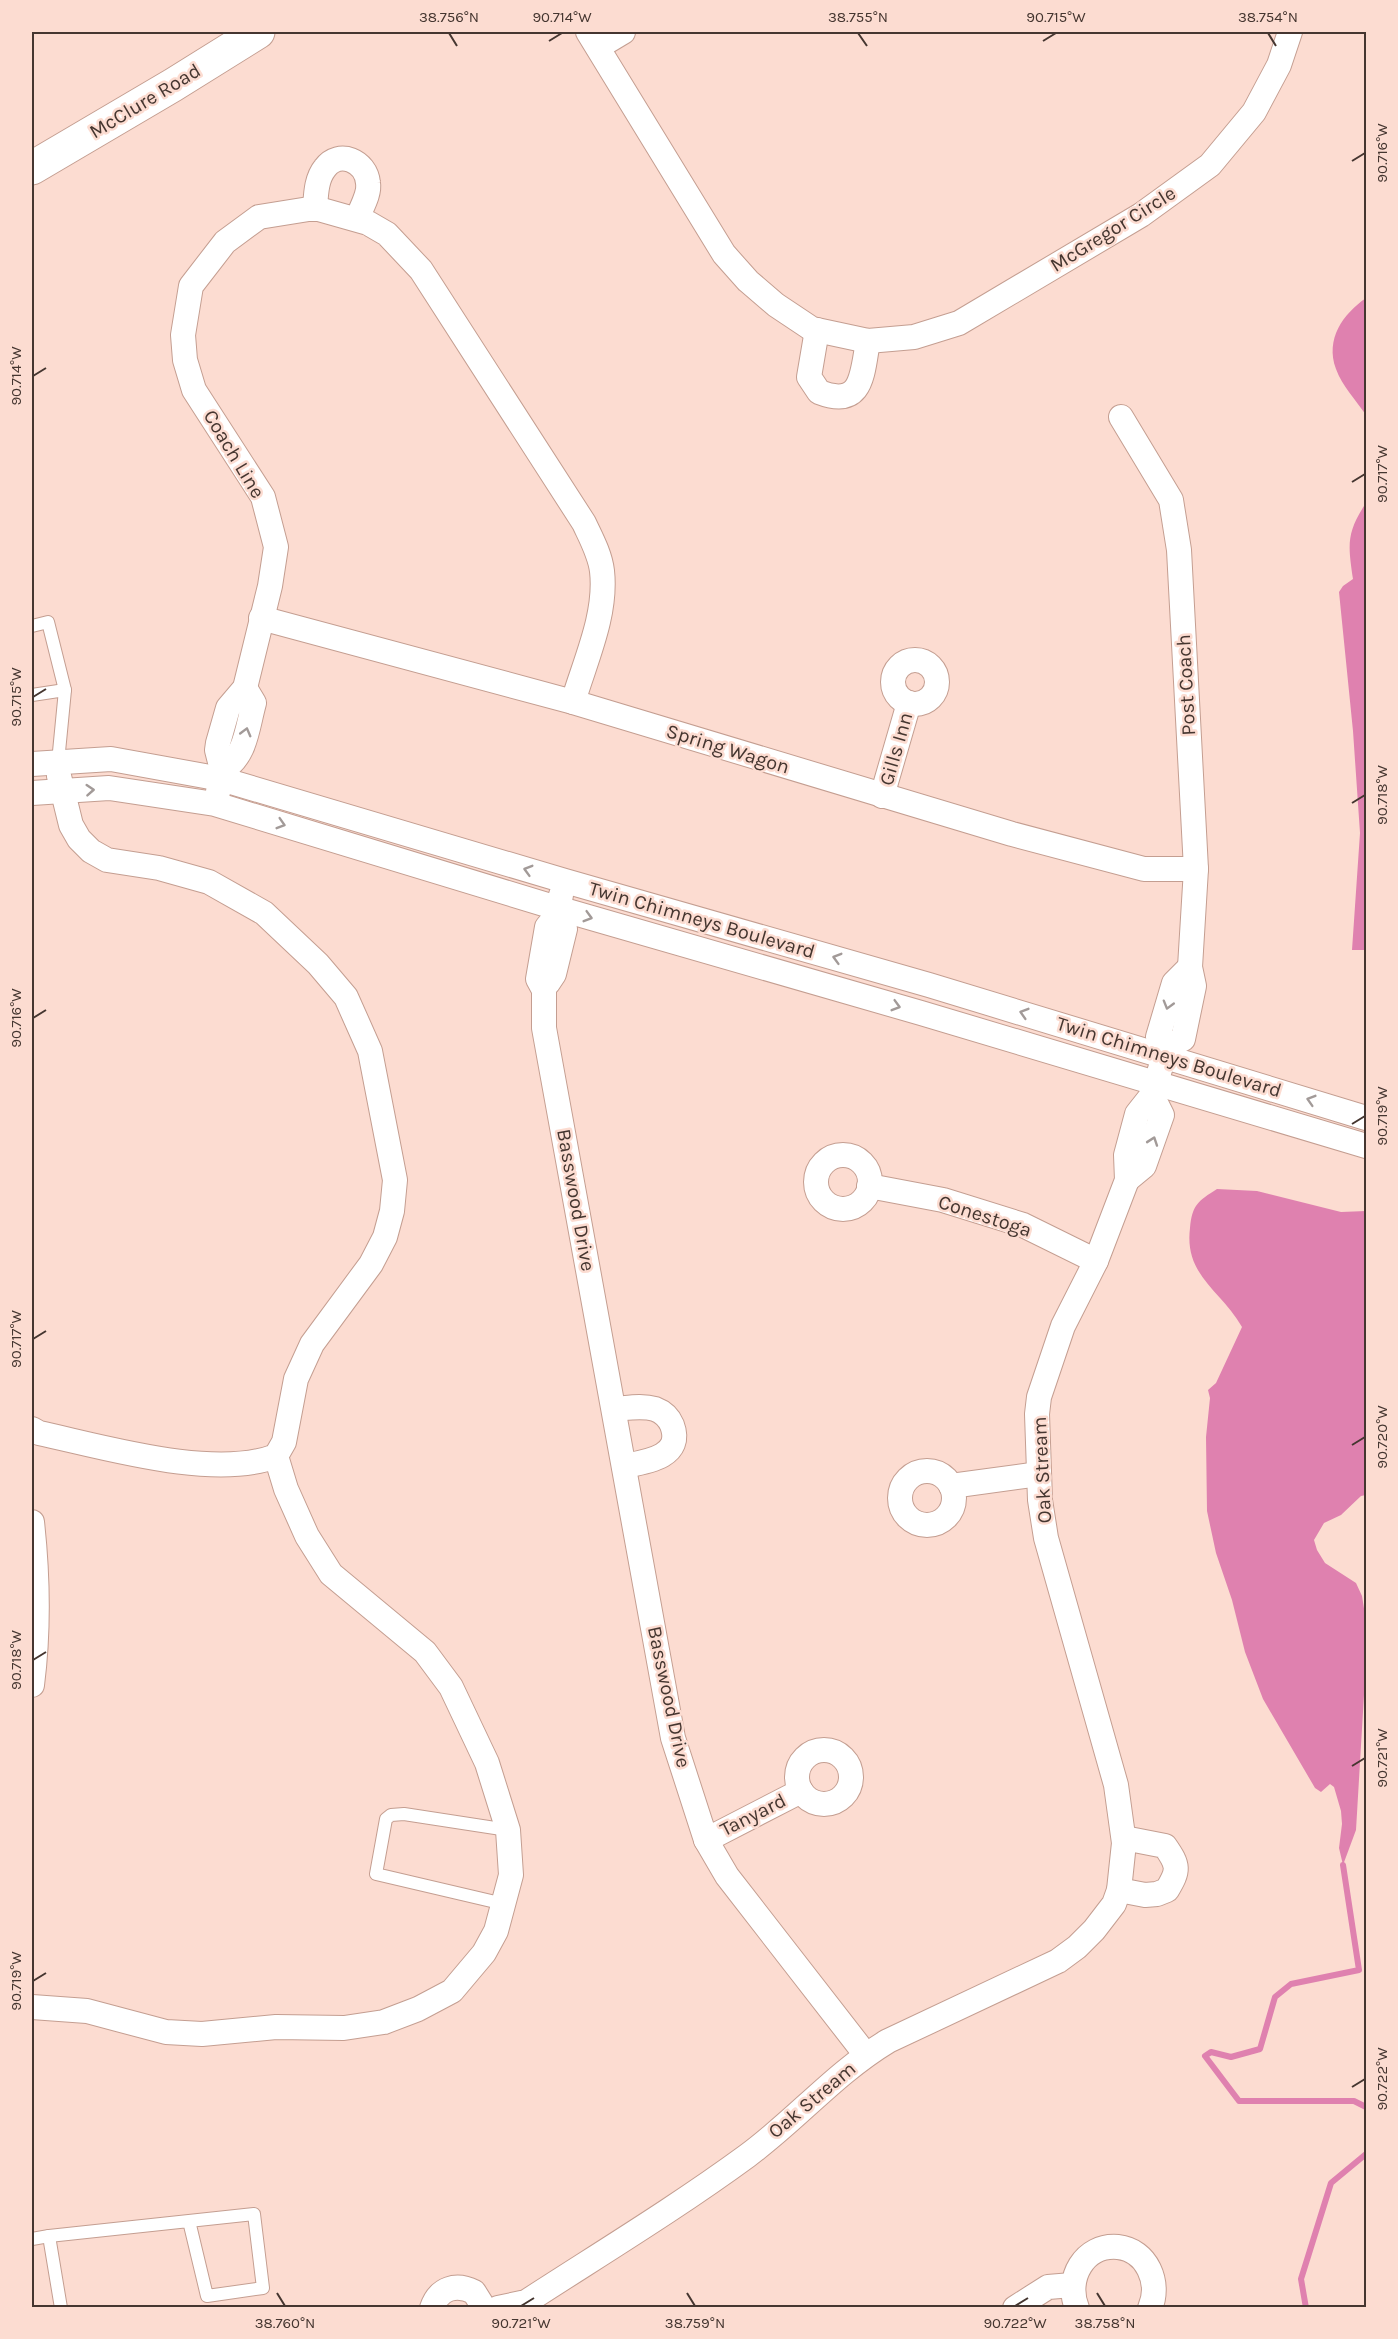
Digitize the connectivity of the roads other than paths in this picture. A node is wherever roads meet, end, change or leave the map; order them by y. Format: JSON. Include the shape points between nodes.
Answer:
{"nodes":[{"id":1,"x":258,"y":32,"type":"edge"},
{"id":2,"x":623,"y":32,"type":"edge"},
{"id":3,"x":1290,"y":32,"type":"edge"},
{"id":4,"x":593,"y":39,"type":"edge"},
{"id":5,"x":32,"y":168,"type":"edge"},
{"id":6,"x":315,"y":208,"type":"junction"},
{"id":7,"x":357,"y":219,"type":"junction"},
{"id":8,"x":818,"y":330,"type":"junction"},
{"id":9,"x":868,"y":341,"type":"junction"},
{"id":10,"x":1121,"y":417,"type":"dead end"},
{"id":11,"x":261,"y":618,"type":"junction"},
{"id":12,"x":32,"y":626,"type":"edge"},
{"id":13,"x":65,"y":690,"type":"junction"},
{"id":14,"x":32,"y":695,"type":"edge"},
{"id":15,"x":573,"y":702,"type":"junction"},
{"id":16,"x":909,"y":703,"type":"dead end"},
{"id":17,"x":58,"y":762,"type":"junction"},
{"id":18,"x":32,"y":764,"type":"edge"},
{"id":19,"x":222,"y":775,"type":"junction"},
{"id":20,"x":62,"y":792,"type":"junction"},
{"id":21,"x":32,"y":793,"type":"edge"},
{"id":22,"x":882,"y":796,"type":"junction"},
{"id":23,"x":214,"y":804,"type":"junction"},
{"id":24,"x":1196,"y":869,"type":"junction"},
{"id":25,"x":565,"y":881,"type":"junction"},
{"id":26,"x":557,"y":912,"type":"junction"},
{"id":27,"x":1166,"y":1051,"type":"junction"},
{"id":28,"x":1154,"y":1089,"type":"junction"},
{"id":29,"x":1366,"y":1118,"type":"edge"},
{"id":30,"x":1366,"y":1146,"type":"edge"},
{"id":31,"x":869,"y":1186,"type":"dead end"},
{"id":32,"x":1096,"y":1261,"type":"junction"},
{"id":33,"x":614,"y":1409,"type":"junction"},
{"id":34,"x":32,"y":1429,"type":"edge"},
{"id":35,"x":276,"y":1456,"type":"junction"},
{"id":36,"x":624,"y":1466,"type":"junction"},
{"id":37,"x":1039,"y":1474,"type":"junction"},
{"id":38,"x":951,"y":1486,"type":"dead end"},
{"id":39,"x":32,"y":1522,"type":"edge"},
{"id":40,"x":32,"y":1685,"type":"edge"},
{"id":41,"x":801,"y":1791,"type":"dead end"},
{"id":42,"x":508,"y":1830,"type":"junction"},
{"id":43,"x":1124,"y":1838,"type":"junction"},
{"id":44,"x":706,"y":1840,"type":"junction"},
{"id":45,"x":1119,"y":1890,"type":"junction"},
{"id":46,"x":504,"y":1904,"type":"junction"},
{"id":47,"x":32,"y":2007,"type":"edge"},
{"id":48,"x":866,"y":2055,"type":"junction"},
{"id":49,"x":189,"y":2221,"type":"junction"},
{"id":50,"x":49,"y":2236,"type":"junction"},
{"id":51,"x":32,"y":2239,"type":"edge"},
{"id":52,"x":1074,"y":2296,"type":"edge"},
{"id":53,"x":61,"y":2307,"type":"edge"},
{"id":54,"x":432,"y":2307,"type":"edge"},
{"id":55,"x":484,"y":2307,"type":"edge"},
{"id":56,"x":498,"y":2307,"type":"edge"},
{"id":57,"x":1015,"y":2307,"type":"edge"},
{"id":58,"x":1150,"y":2307,"type":"edge"}],
"edges":[{"from":1,"to":5,"type":"street","name":"McClure Road"},
{"from":2,"to":4,"type":"street","name":"McGregor Circle"},
{"from":3,"to":9,"type":"street","name":"McGregor Circle","via":[[1280,65],[1254,112],[1210,165],[1141,215],[959,323],[914,337]]},
{"from":4,"to":8,"type":"street","name":"McGregor Circle","via":[[724,254],[776,305]]},
{"from":6,"to":7,"type":"street","name":"Coach Line"},
{"from":6,"to":7,"type":"street","via":[[320,174],[337,159],[351,159],[362,166],[369,184]]},
{"from":6,"to":11,"type":"street","name":"Coach Line","via":[[259,217],[225,242],[191,286],[183,335],[194,390],[263,497],[276,548]]},
{"from":7,"to":15,"type":"street","name":"Coach Line","via":[[387,234],[421,270],[593,542],[602,571],[603,600]]},
{"from":8,"to":9,"type":"street","name":"McGregor Circle"},
{"from":8,"to":9,"type":"street","via":[[809,377],[819,392],[838,398],[858,386]]},
{"from":10,"to":24,"type":"street","name":"Post Coach","via":[[1171,500],[1179,550]]},
{"from":11,"to":15,"type":"street","name":"Spring Wagon"},
{"from":11,"to":19,"type":"street","name":"Coach Line","via":[[245,688],[254,704],[242,750]]},
{"from":12,"to":13,"type":"lane","via":[[48,622]]},
{"from":13,"to":14,"type":"lane"},
{"from":13,"to":17,"type":"lane"},
{"from":15,"to":22,"type":"street","name":"Spring Wagon"},
{"from":16,"to":22,"type":"street","name":"Gills Inn"},
{"from":17,"to":18,"type":"street","name":"Twin Chimneys Boulevard"},
{"from":17,"to":19,"type":"street","name":"Twin Chimneys Boulevard","via":[[111,759]]},
{"from":17,"to":20,"type":"street"},
{"from":19,"to":23,"type":"street"},
{"from":25,"to":19,"type":"street","name":"Twin Chimneys Boulevard","one_way":true},
{"from":20,"to":21,"type":"street","name":"Twin Chimneys Boulevard"},
{"from":20,"to":23,"type":"street","name":"Twin Chimneys Boulevard","one_way":true,"via":[[109,788]]},
{"from":20,"to":35,"type":"street","via":[[71,825],[91,851],[107,860],[159,868],[209,882],[264,914],[318,964],[346,997],[370,1051],[395,1180],[392,1211],[385,1237],[371,1264],[312,1344],[296,1379],[284,1442]]},
{"from":22,"to":24,"type":"street","name":"Spring Wagon","via":[[1144,869]]},
{"from":23,"to":26,"type":"street","name":"Twin Chimneys Boulevard","one_way":true},
{"from":24,"to":27,"type":"street","name":"Post Coach","via":[[1190,967],[1174,983],[1158,1037]]},
{"from":25,"to":26,"type":"street","name":"Basswood Drive"},
{"from":27,"to":25,"type":"street","name":"Twin Chimneys Boulevard","one_way":true},
{"from":26,"to":28,"type":"street","name":"Twin Chimneys Boulevard","one_way":true},
{"from":26,"to":33,"type":"street","name":"Basswood Drive","via":[[547,927],[537,979],[544,990],[544,1028]]},
{"from":27,"to":28,"type":"street"},
{"from":29,"to":27,"type":"street","name":"Twin Chimneys Boulevard","one_way":true},
{"from":28,"to":30,"type":"street","name":"Twin Chimneys Boulevard"},
{"from":28,"to":32,"type":"street","name":"Oak Stream","via":[[1162,1115],[1144,1166],[1127,1180]]},
{"from":31,"to":32,"type":"street","name":"Conestoga","via":[[943,1200],[1023,1225]]},
{"from":32,"to":37,"type":"street","name":"Oak Stream","via":[[1063,1326],[1040,1397]]},
{"from":33,"to":36,"type":"street","name":"Basswood Drive"},
{"from":33,"to":36,"type":"street","via":[[654,1409],[663,1413],[672,1427],[672,1445],[667,1453],[651,1461]]},
{"from":34,"to":35,"type":"street","via":[[166,1460],[225,1464],[263,1462]]},
{"from":35,"to":42,"type":"street","via":[[307,1536],[331,1574],[425,1652],[451,1688],[487,1763]]},
{"from":36,"to":44,"type":"street","name":"Basswood Drive","via":[[673,1738]]},
{"from":37,"to":38,"type":"street"},
{"from":37,"to":43,"type":"street","name":"Oak Stream","via":[[1046,1538],[1116,1785]]},
{"from":39,"to":40,"type":"street","via":[[37,1568],[37,1642]]},
{"from":41,"to":44,"type":"street","name":"Tanyard"},
{"from":42,"to":46,"type":"street","via":[[511,1875]]},
{"from":42,"to":46,"type":"lane","via":[[391,1815],[386,1819],[376,1874]]},
{"from":43,"to":45,"type":"street","name":"Oak Stream"},
{"from":43,"to":45,"type":"street","via":[[1165,1846],[1177,1870],[1167,1890],[1157,1894]]},
{"from":44,"to":48,"type":"street","name":"Basswood Drive","via":[[727,1876]]},
{"from":45,"to":48,"type":"street","name":"Oak Stream","via":[[1114,1904],[1094,1930],[1058,1960]]},
{"from":46,"to":47,"type":"street","via":[[484,1953],[452,1990],[384,2022],[344,2028],[276,2027],[202,2034],[166,2032],[87,2011]]},
{"from":48,"to":56,"type":"street","name":"Oak Stream","via":[[749,2154],[702,2187],[526,2302]]},
{"from":49,"to":49,"type":"lane","via":[[254,2214],[263,2288],[207,2296]]},
{"from":49,"to":50,"type":"lane"},
{"from":50,"to":51,"type":"lane"},
{"from":50,"to":53,"type":"lane"},
{"from":52,"to":57,"type":"street","via":[[1048,2287]]},
{"from":52,"to":58,"type":"street","via":[[1075,2272],[1082,2261],[1105,2248],[1119,2247],[1138,2256],[1151,2272],[1154,2299]]},
{"from":54,"to":55,"type":"street","via":[[441,2293],[457,2287],[474,2292]]}]}
